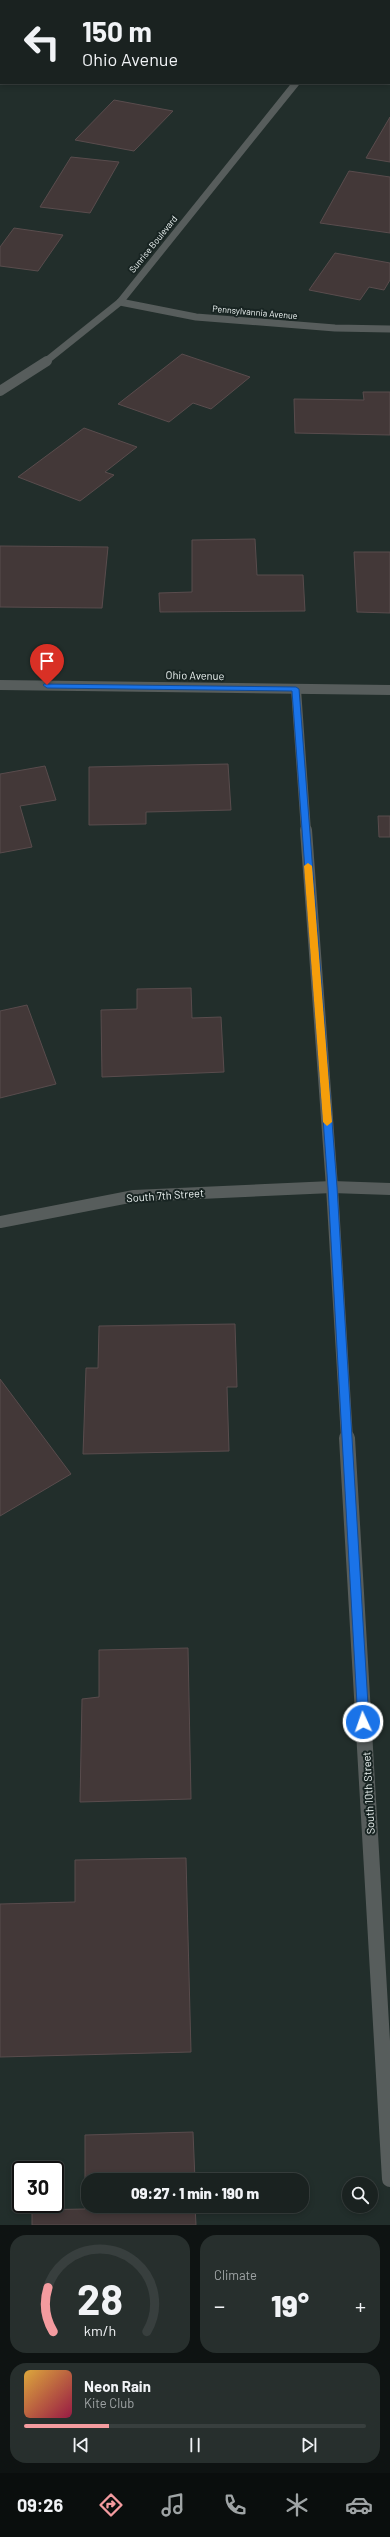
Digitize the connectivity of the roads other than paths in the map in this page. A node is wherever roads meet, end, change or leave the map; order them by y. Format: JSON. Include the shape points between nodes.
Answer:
{"nodes":[{"id":1,"x":295,"y":84,"type":"edge"},
{"id":2,"x":120,"y":302,"type":"junction"},
{"id":3,"x":390,"y":329,"type":"edge"},
{"id":4,"x":0,"y":391,"type":"edge"},
{"id":5,"x":0,"y":685,"type":"edge"},
{"id":6,"x":296,"y":689,"type":"junction"},
{"id":7,"x":390,"y":690,"type":"edge"},
{"id":8,"x":332,"y":1187,"type":"junction"},
{"id":9,"x":390,"y":1189,"type":"edge"},
{"id":10,"x":0,"y":1222,"type":"edge"},
{"id":11,"x":390,"y":2179,"type":"edge"}],
"edges":[{"from":1,"to":2,"type":"street","name":"Sunrise Boulevard"},
{"from":2,"to":3,"type":"street","name":"Pennsylvannia Avenue","via":[[196,317],[335,328]]},
{"from":2,"to":4,"type":"street","name":"Sunrise Boulevard","via":[[42,365]]},
{"from":5,"to":6,"type":"street","name":"Ohio Avenue"},
{"from":6,"to":7,"type":"street","name":"Ohio Avenue"},
{"from":6,"to":8,"type":"street","name":"South 10th Street"},
{"from":8,"to":9,"type":"street","name":"South 7th Street"},
{"from":8,"to":10,"type":"street","name":"South 7th Street","via":[[134,1196]]},
{"from":8,"to":11,"type":"street","name":"South 10th Street"}]}
